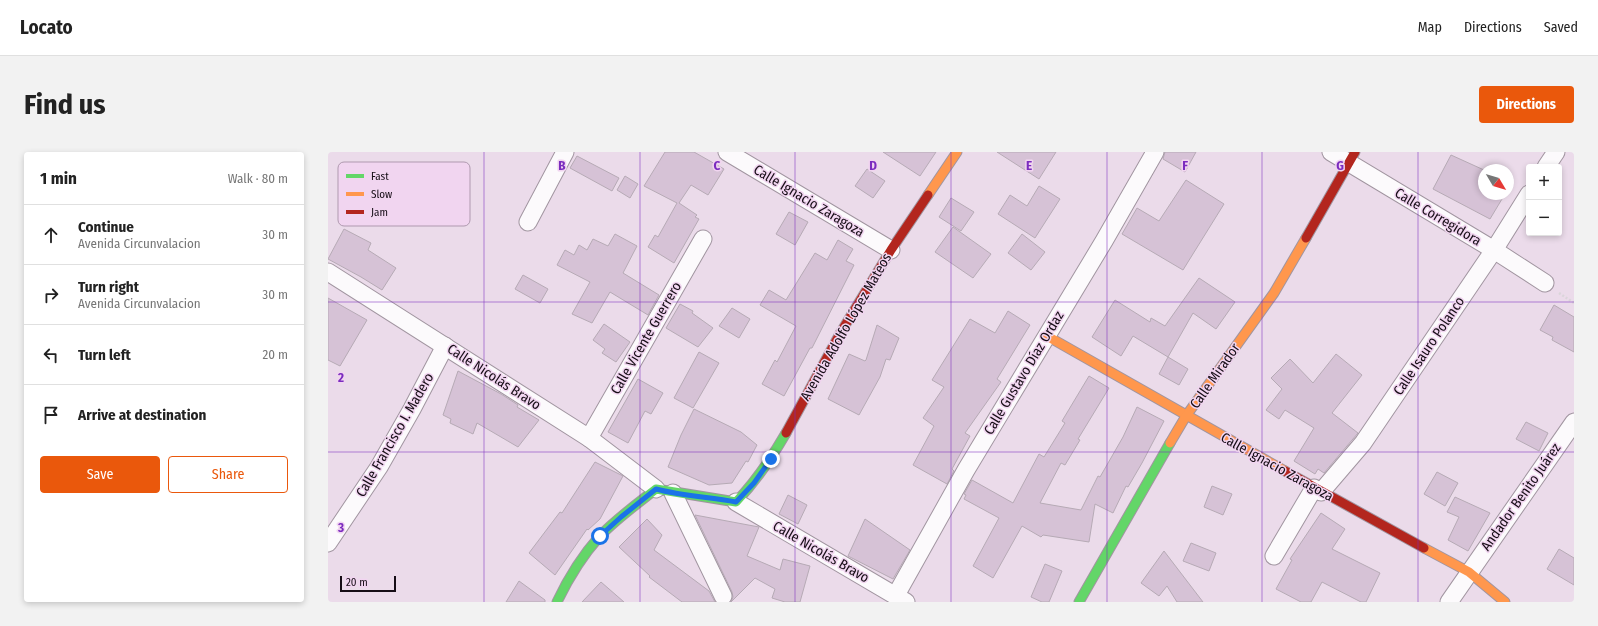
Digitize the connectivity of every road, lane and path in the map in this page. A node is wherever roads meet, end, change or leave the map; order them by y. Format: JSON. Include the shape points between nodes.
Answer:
{"nodes":[{"id":1,"x":565,"y":152,"type":"edge"},
{"id":2,"x":727,"y":152,"type":"edge"},
{"id":3,"x":957,"y":152,"type":"edge"},
{"id":4,"x":1155,"y":152,"type":"edge"},
{"id":5,"x":1331,"y":152,"type":"edge"},
{"id":6,"x":1556,"y":152,"type":"edge"},
{"id":7,"x":748,"y":158,"type":"edge"},
{"id":8,"x":1352,"y":158,"type":"edge"},
{"id":9,"x":1548,"y":164,"type":"edge"},
{"id":10,"x":1526,"y":199,"type":"edge"},
{"id":11,"x":528,"y":222,"type":"dead end"},
{"id":12,"x":703,"y":239,"type":"dead end"},
{"id":13,"x":891,"y":250,"type":"junction"},
{"id":14,"x":1494,"y":250,"type":"junction"},
{"id":15,"x":328,"y":272,"type":"edge"},
{"id":16,"x":1545,"y":283,"type":"dead end"},
{"id":17,"x":1047,"y":336,"type":"junction"},
{"id":18,"x":445,"y":346,"type":"junction"},
{"id":19,"x":1186,"y":416,"type":"junction"},
{"id":20,"x":1574,"y":422,"type":"edge"},
{"id":21,"x":589,"y":438,"type":"junction"},
{"id":22,"x":656,"y":489,"type":"junction"},
{"id":23,"x":1318,"y":490,"type":"junction"},
{"id":24,"x":673,"y":494,"type":"junction"},
{"id":25,"x":736,"y":502,"type":"junction"},
{"id":26,"x":328,"y":543,"type":"edge"},
{"id":27,"x":1274,"y":556,"type":"dead end"},
{"id":28,"x":1469,"y":572,"type":"junction"},
{"id":29,"x":723,"y":596,"type":"dead end"},
{"id":30,"x":901,"y":599,"type":"edge"},
{"id":31,"x":557,"y":602,"type":"edge"},
{"id":32,"x":1079,"y":602,"type":"edge"},
{"id":33,"x":1449,"y":602,"type":"edge"},
{"id":34,"x":1505,"y":602,"type":"edge"}],
"edges":[{"from":1,"to":11,"type":"street"},
{"from":2,"to":7,"type":"street","name":"Calle Ignacio Zaragoza"},
{"from":3,"to":13,"type":"street","name":"Avenida Adolfo López Mateos"},
{"from":4,"to":17,"type":"street","name":"Calle Gustavo Díaz Ordaz"},
{"from":5,"to":8,"type":"street","name":"Calle Corregidora"},
{"from":6,"to":9,"type":"street"},
{"from":7,"to":13,"type":"street","name":"Calle Ignacio Zaragoza"},
{"from":8,"to":14,"type":"street","name":"Calle Corregidora"},
{"from":8,"to":19,"type":"street","name":"Calle Mirador","via":[[1274,293]]},
{"from":10,"to":14,"type":"street","name":"Calle Isauro Polanco"},
{"from":12,"to":21,"type":"street","name":"Calle Vicente Guerrero"},
{"from":13,"to":25,"type":"street","name":"Avenida Adolfo López Mateos","via":[[841,332],[771,459]]},
{"from":14,"to":16,"type":"street","name":"Calle Corregidora"},
{"from":14,"to":23,"type":"street","name":"Calle Isauro Polanco","via":[[1363,443]]},
{"from":15,"to":18,"type":"street","name":"Calle Nicolás Bravo"},
{"from":17,"to":19,"type":"street","name":"Calle Ignacio Zaragoza"},
{"from":17,"to":30,"type":"street","name":"Calle Gustavo Díaz Ordaz","via":[[966,470]]},
{"from":18,"to":21,"type":"street","name":"Calle Nicolás Bravo"},
{"from":18,"to":26,"type":"street","name":"Calle Francisco I. Madero","via":[[379,468]]},
{"from":19,"to":23,"type":"street","name":"Calle Ignacio Zaragoza"},
{"from":19,"to":32,"type":"street","name":"Calle Mirador"},
{"from":20,"to":28,"type":"street","name":"Andador Benito Juárez"},
{"from":21,"to":22,"type":"street","name":"Calle Nicolás Bravo"},
{"from":22,"to":24,"type":"street"},
{"from":22,"to":31,"type":"street","via":[[600,536],[580,562]]},
{"from":23,"to":27,"type":"street","name":"Calle Isauro Polanco"},
{"from":23,"to":28,"type":"street","name":"Calle Ignacio Zaragoza"},
{"from":24,"to":25,"type":"street"},
{"from":24,"to":29,"type":"street"},
{"from":25,"to":30,"type":"street","name":"Calle Nicolás Bravo"},
{"from":28,"to":33,"type":"street","name":"Andador Benito Juárez"},
{"from":28,"to":34,"type":"street","name":"Calle Ignacio Zaragoza"}]}
